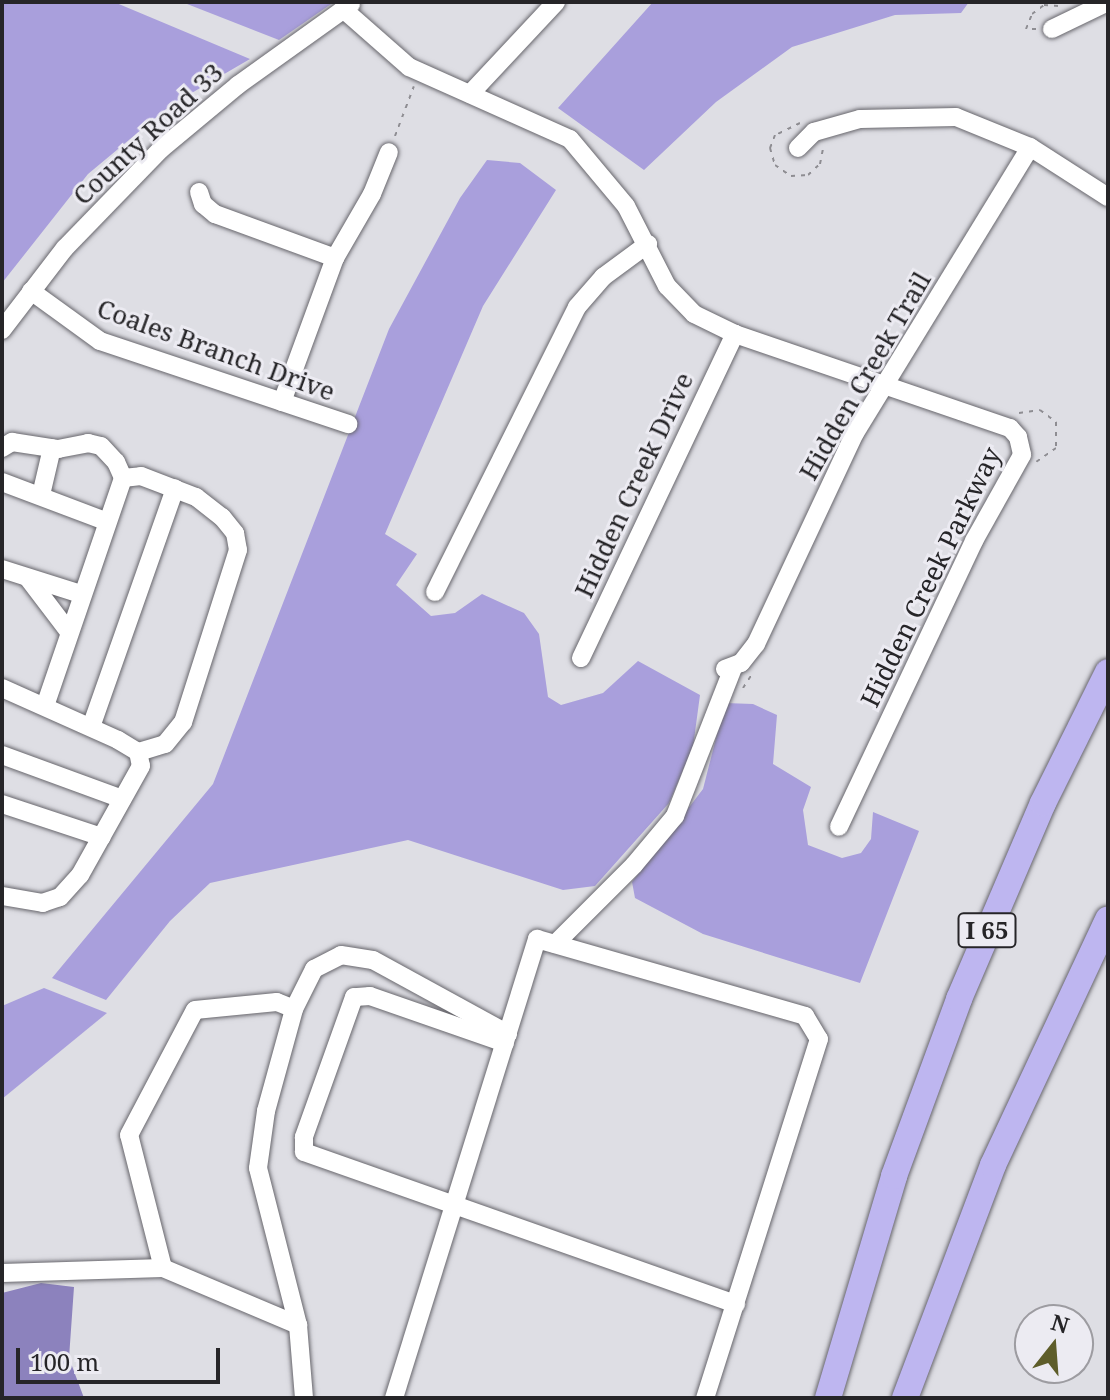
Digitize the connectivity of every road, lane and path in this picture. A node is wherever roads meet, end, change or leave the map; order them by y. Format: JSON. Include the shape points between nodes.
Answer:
{"nodes":[{"id":1,"x":556,"y":2,"type":"edge"},
{"id":2,"x":1108,"y":2,"type":"edge"},
{"id":3,"x":352,"y":4,"type":"edge"},
{"id":4,"x":1052,"y":29,"type":"dead end"},
{"id":5,"x":421,"y":73,"type":"junction"},
{"id":6,"x":470,"y":94,"type":"junction"},
{"id":7,"x":802,"y":122,"type":"dead end"},
{"id":8,"x":826,"y":141,"type":"dead end"},
{"id":9,"x":1030,"y":147,"type":"junction"},
{"id":10,"x":798,"y":148,"type":"dead end"},
{"id":11,"x":389,"y":152,"type":"joint"},
{"id":12,"x":199,"y":192,"type":"dead end"},
{"id":13,"x":1108,"y":197,"type":"edge"},
{"id":14,"x":648,"y":244,"type":"junction"},
{"id":15,"x":335,"y":258,"type":"junction"},
{"id":16,"x":31,"y":291,"type":"junction"},
{"id":17,"x":2,"y":330,"type":"edge"},
{"id":18,"x":735,"y":334,"type":"junction"},
{"id":19,"x":885,"y":384,"type":"junction"},
{"id":20,"x":282,"y":402,"type":"junction"},
{"id":21,"x":1012,"y":415,"type":"dead end"},
{"id":22,"x":348,"y":424,"type":"dead end"},
{"id":23,"x":2,"y":448,"type":"edge"},
{"id":24,"x":52,"y":448,"type":"junction"},
{"id":25,"x":1031,"y":463,"type":"dead end"},
{"id":26,"x":123,"y":478,"type":"junction"},
{"id":27,"x":2,"y":482,"type":"edge"},
{"id":28,"x":175,"y":488,"type":"junction"},
{"id":29,"x":41,"y":495,"type":"junction"},
{"id":30,"x":105,"y":521,"type":"junction"},
{"id":31,"x":2,"y":569,"type":"edge"},
{"id":32,"x":28,"y":578,"type":"junction"},
{"id":33,"x":435,"y":592,"type":"dead end"},
{"id":34,"x":81,"y":594,"type":"junction"},
{"id":35,"x":69,"y":632,"type":"junction"},
{"id":36,"x":581,"y":658,"type":"dead end"},
{"id":37,"x":755,"y":669,"type":"dead end"},
{"id":38,"x":1108,"y":672,"type":"edge"},
{"id":39,"x":2,"y":688,"type":"edge"},
{"id":40,"x":741,"y":690,"type":"dead end"},
{"id":41,"x":45,"y":706,"type":"junction"},
{"id":42,"x":91,"y":727,"type":"junction"},
{"id":43,"x":138,"y":752,"type":"junction"},
{"id":44,"x":2,"y":755,"type":"edge"},
{"id":45,"x":122,"y":799,"type":"junction"},
{"id":46,"x":2,"y":804,"type":"edge"},
{"id":47,"x":839,"y":827,"type":"dead end"},
{"id":48,"x":102,"y":837,"type":"junction"},
{"id":49,"x":2,"y":896,"type":"edge"},
{"id":50,"x":1108,"y":920,"type":"edge"},
{"id":51,"x":555,"y":944,"type":"junction"},
{"id":52,"x":294,"y":1009,"type":"junction"},
{"id":53,"x":506,"y":1038,"type":"junction"},
{"id":54,"x":888,"y":1197,"type":"junction"},
{"id":55,"x":453,"y":1207,"type":"junction"},
{"id":56,"x":163,"y":1268,"type":"junction"},
{"id":57,"x":2,"y":1273,"type":"edge"},
{"id":58,"x":736,"y":1304,"type":"junction"},
{"id":59,"x":298,"y":1325,"type":"junction"},
{"id":60,"x":304,"y":1398,"type":"edge"},
{"id":61,"x":394,"y":1398,"type":"edge"},
{"id":62,"x":705,"y":1398,"type":"edge"},
{"id":63,"x":817,"y":1398,"type":"edge"},
{"id":64,"x":828,"y":1398,"type":"edge"},
{"id":65,"x":905,"y":1398,"type":"edge"}],
"edges":[{"from":1,"to":6,"type":"street"},
{"from":2,"to":4,"type":"street"},
{"from":3,"to":5,"type":"street","name":"Hidden Creek Parkway","via":[[381,41]]},
{"from":3,"to":16,"type":"street","name":"County Road 33","via":[[238,85],[161,149]]},
{"from":5,"to":6,"type":"street","name":"Hidden Creek Parkway"},
{"from":5,"to":11,"type":"path"},
{"from":6,"to":14,"type":"street","name":"Hidden Creek Parkway","via":[[570,139],[626,206]]},
{"from":7,"to":8,"type":"path","via":[[773,139],[771,155],[784,173],[800,177],[815,170]]},
{"from":9,"to":10,"type":"street","via":[[977,121],[921,114],[830,126]]},
{"from":9,"to":13,"type":"street"},
{"from":9,"to":19,"type":"street","name":"Hidden Creek Trail"},
{"from":11,"to":15,"type":"street"},
{"from":12,"to":15,"type":"street","via":[[215,214]]},
{"from":14,"to":18,"type":"street","name":"Hidden Creek Parkway","via":[[674,294],[694,314]]},
{"from":14,"to":33,"type":"street","via":[[603,277],[577,307]]},
{"from":15,"to":20,"type":"street"},
{"from":16,"to":17,"type":"street","name":"County Road 33"},
{"from":16,"to":20,"type":"street","name":"Coales Branch Drive","via":[[100,341]]},
{"from":18,"to":19,"type":"street","name":"Hidden Creek Parkway"},
{"from":18,"to":36,"type":"street","name":"Hidden Creek Drive"},
{"from":19,"to":47,"type":"street","name":"Hidden Creek Parkway","via":[[1010,428],[1023,450],[974,541]]},
{"from":19,"to":51,"type":"street","name":"Hidden Creek Trail","via":[[847,449],[756,644],[729,669],[694,778],[675,816]]},
{"from":20,"to":22,"type":"street","name":"Coales Branch Drive"},
{"from":21,"to":25,"type":"path","via":[[1035,409],[1056,422],[1056,448]]},
{"from":23,"to":24,"type":"street","via":[[12,442]]},
{"from":24,"to":26,"type":"street","via":[[101,446]]},
{"from":24,"to":29,"type":"street"},
{"from":26,"to":28,"type":"street","via":[[141,476]]},
{"from":26,"to":30,"type":"street"},
{"from":27,"to":29,"type":"street"},
{"from":28,"to":42,"type":"street"},
{"from":28,"to":43,"type":"street","via":[[222,517],[235,533],[238,550],[183,722],[165,744]]},
{"from":29,"to":30,"type":"street"},
{"from":30,"to":34,"type":"street"},
{"from":31,"to":32,"type":"street"},
{"from":32,"to":34,"type":"street"},
{"from":32,"to":35,"type":"street"},
{"from":34,"to":35,"type":"street"},
{"from":35,"to":41,"type":"street"},
{"from":37,"to":40,"type":"path"},
{"from":38,"to":54,"type":"highway","number":"I 65","via":[[1001,896]]},
{"from":39,"to":41,"type":"street"},
{"from":41,"to":42,"type":"street"},
{"from":42,"to":43,"type":"street"},
{"from":43,"to":45,"type":"street","via":[[141,766]]},
{"from":44,"to":45,"type":"street"},
{"from":45,"to":48,"type":"street"},
{"from":46,"to":48,"type":"street"},
{"from":48,"to":49,"type":"street","via":[[60,897],[43,903]]},
{"from":50,"to":65,"type":"highway","via":[[993,1165]]},
{"from":51,"to":53,"type":"street","via":[[537,939]]},
{"from":51,"to":58,"type":"street","via":[[812,1022],[819,1039],[814,1062]]},
{"from":52,"to":53,"type":"street","via":[[314,969],[341,955],[373,960]]},
{"from":52,"to":56,"type":"street","via":[[277,1002],[195,1010],[129,1135]]},
{"from":52,"to":59,"type":"street","via":[[266,1111],[258,1168]]},
{"from":53,"to":55,"type":"street"},
{"from":53,"to":55,"type":"street","via":[[370,996],[354,997],[304,1137],[304,1152],[313,1159]]},
{"from":54,"to":63,"type":"highway"},
{"from":54,"to":64,"type":"highway","number":"I 65"},
{"from":55,"to":58,"type":"street"},
{"from":55,"to":61,"type":"street"},
{"from":56,"to":57,"type":"street"},
{"from":56,"to":59,"type":"street"},
{"from":58,"to":62,"type":"street"},
{"from":59,"to":60,"type":"street"}]}
